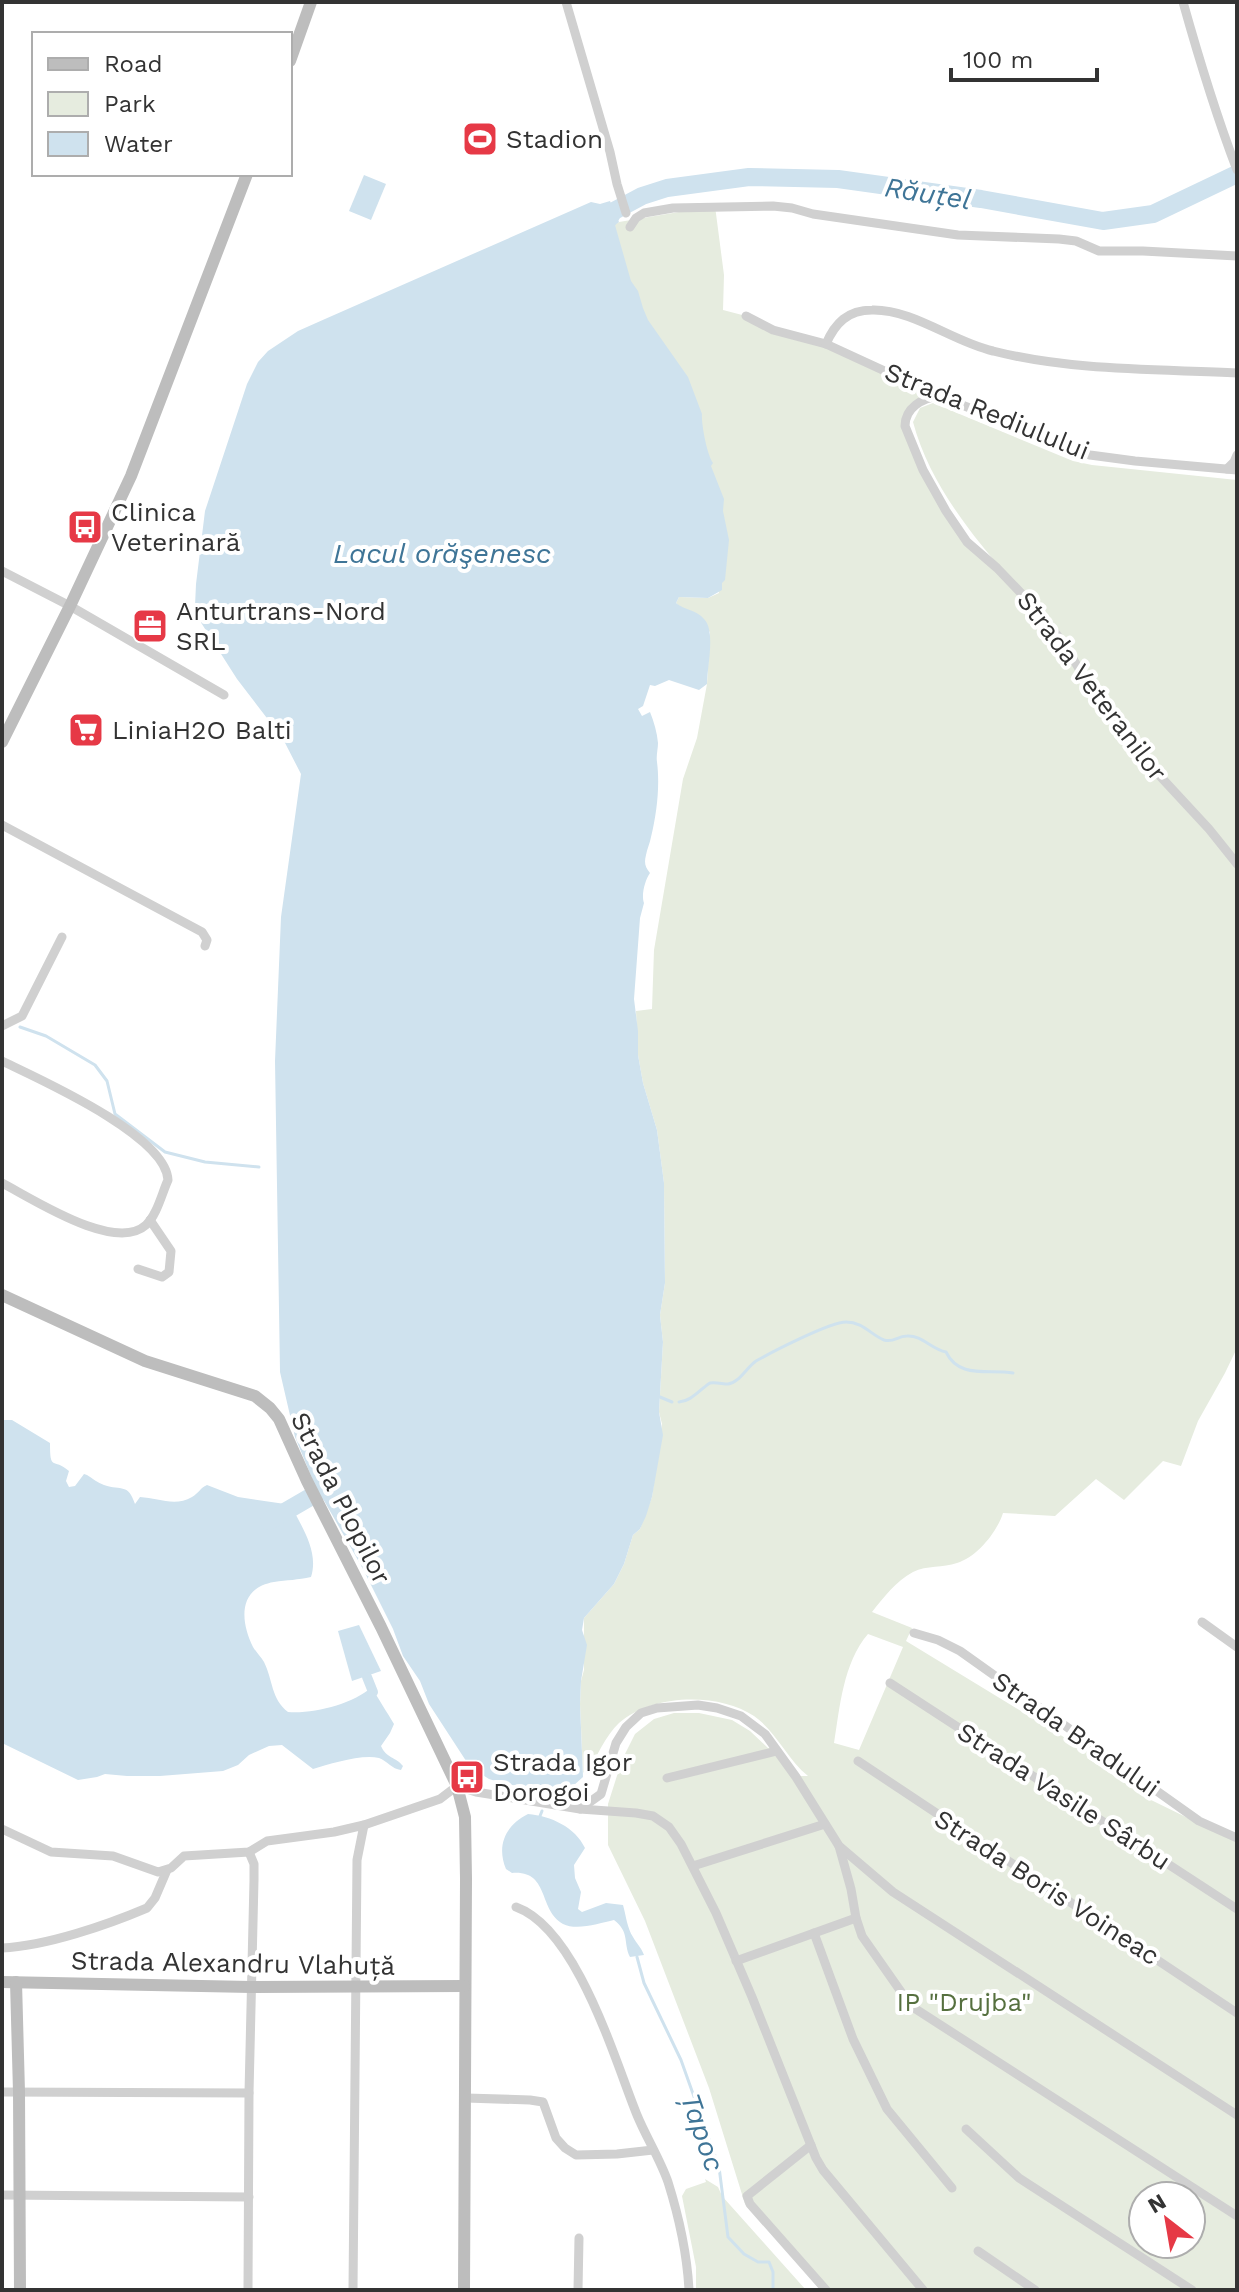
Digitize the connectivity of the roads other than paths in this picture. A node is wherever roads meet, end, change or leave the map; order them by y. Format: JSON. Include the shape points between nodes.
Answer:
{"nodes":[{"id":1,"x":311,"y":2,"type":"edge"},
{"id":2,"x":566,"y":2,"type":"edge"},
{"id":3,"x":1183,"y":2,"type":"edge"},
{"id":4,"x":292,"y":55,"type":"edge"},
{"id":5,"x":1237,"y":170,"type":"edge"},
{"id":6,"x":246,"y":176,"type":"edge"},
{"id":7,"x":626,"y":213,"type":"dead end"},
{"id":8,"x":630,"y":227,"type":"dead end"},
{"id":9,"x":1237,"y":256,"type":"edge"},
{"id":10,"x":746,"y":316,"type":"dead end"},
{"id":11,"x":826,"y":344,"type":"junction"},
{"id":12,"x":1237,"y":373,"type":"edge"},
{"id":13,"x":939,"y":396,"type":"junction"},
{"id":14,"x":1237,"y":455,"type":"edge"},
{"id":15,"x":1232,"y":470,"type":"edge"},
{"id":16,"x":2,"y":571,"type":"edge"},
{"id":17,"x":70,"y":606,"type":"junction"},
{"id":18,"x":224,"y":695,"type":"dead end"},
{"id":19,"x":2,"y":742,"type":"edge"},
{"id":20,"x":2,"y":825,"type":"edge"},
{"id":21,"x":1237,"y":864,"type":"edge"},
{"id":22,"x":62,"y":937,"type":"dead end"},
{"id":23,"x":205,"y":946,"type":"dead end"},
{"id":24,"x":2,"y":1026,"type":"edge"},
{"id":25,"x":2,"y":1061,"type":"edge"},
{"id":26,"x":2,"y":1183,"type":"edge"},
{"id":27,"x":150,"y":1220,"type":"junction"},
{"id":28,"x":138,"y":1269,"type":"dead end"},
{"id":29,"x":2,"y":1295,"type":"edge"},
{"id":30,"x":1202,"y":1622,"type":"dead end"},
{"id":31,"x":914,"y":1633,"type":"dead end"},
{"id":32,"x":1237,"y":1647,"type":"edge"},
{"id":33,"x":890,"y":1683,"type":"dead end"},
{"id":34,"x":777,"y":1751,"type":"junction"},
{"id":35,"x":858,"y":1761,"type":"dead end"},
{"id":36,"x":667,"y":1778,"type":"dead end"},
{"id":37,"x":457,"y":1786,"type":"junction"},
{"id":38,"x":580,"y":1809,"type":"junction"},
{"id":39,"x":825,"y":1824,"type":"junction"},
{"id":40,"x":364,"y":1825,"type":"junction"},
{"id":41,"x":2,"y":1829,"type":"edge"},
{"id":42,"x":1237,"y":1838,"type":"edge"},
{"id":43,"x":839,"y":1846,"type":"junction"},
{"id":44,"x":249,"y":1852,"type":"junction"},
{"id":45,"x":693,"y":1866,"type":"junction"},
{"id":46,"x":167,"y":1870,"type":"junction"},
{"id":47,"x":516,"y":1907,"type":"dead end"},
{"id":48,"x":1237,"y":1909,"type":"edge"},
{"id":49,"x":856,"y":1918,"type":"junction"},
{"id":50,"x":814,"y":1933,"type":"junction"},
{"id":51,"x":2,"y":1948,"type":"edge"},
{"id":52,"x":736,"y":1961,"type":"junction"},
{"id":53,"x":9,"y":1982,"type":"edge"},
{"id":54,"x":355,"y":1986,"type":"junction"},
{"id":55,"x":464,"y":1986,"type":"junction"},
{"id":56,"x":251,"y":1987,"type":"junction"},
{"id":57,"x":1237,"y":2013,"type":"edge"},
{"id":58,"x":2,"y":2092,"type":"edge"},
{"id":59,"x":19,"y":2092,"type":"junction"},
{"id":60,"x":249,"y":2093,"type":"junction"},
{"id":61,"x":466,"y":2098,"type":"junction"},
{"id":62,"x":1237,"y":2115,"type":"edge"},
{"id":63,"x":966,"y":2129,"type":"dead end"},
{"id":64,"x":811,"y":2145,"type":"junction"},
{"id":65,"x":653,"y":2150,"type":"junction"},
{"id":66,"x":952,"y":2188,"type":"dead end"},
{"id":67,"x":2,"y":2195,"type":"edge"},
{"id":68,"x":19,"y":2195,"type":"junction"},
{"id":69,"x":249,"y":2197,"type":"junction"},
{"id":70,"x":1237,"y":2216,"type":"edge"},
{"id":71,"x":579,"y":2238,"type":"dead end"},
{"id":72,"x":978,"y":2251,"type":"dead end"},
{"id":73,"x":20,"y":2290,"type":"edge"},
{"id":74,"x":248,"y":2290,"type":"edge"},
{"id":75,"x":353,"y":2290,"type":"edge"},
{"id":76,"x":464,"y":2290,"type":"edge"},
{"id":77,"x":578,"y":2290,"type":"edge"},
{"id":78,"x":689,"y":2290,"type":"edge"},
{"id":79,"x":826,"y":2290,"type":"edge"},
{"id":80,"x":923,"y":2290,"type":"edge"},
{"id":81,"x":1035,"y":2290,"type":"edge"},
{"id":82,"x":1192,"y":2290,"type":"edge"}],
"edges":[{"from":1,"to":4,"type":"street"},
{"from":2,"to":7,"type":"street"},
{"from":3,"to":5,"type":"street"},
{"from":6,"to":17,"type":"street","via":[[131,476]]},
{"from":8,"to":9,"type":"street","via":[[636,218],[655,210],[773,206],[958,235],[1076,241],[1099,251]]},
{"from":10,"to":11,"type":"street","name":"Strada Rediulului","via":[[773,330]]},
{"from":11,"to":12,"type":"street","via":[[847,316],[885,310],[972,346],[1026,359]]},
{"from":11,"to":13,"type":"street","name":"Strada Rediulului"},
{"from":13,"to":15,"type":"street","name":"Strada Rediulului","via":[[1090,455]]},
{"from":13,"to":21,"type":"street","name":"Strada Veteranilor","via":[[911,409],[905,426],[956,527],[1031,602],[1134,748]]},
{"from":14,"to":15,"type":"street"},
{"from":16,"to":17,"type":"street"},
{"from":17,"to":18,"type":"street"},
{"from":17,"to":19,"type":"street"},
{"from":20,"to":23,"type":"street","via":[[202,932]]},
{"from":22,"to":24,"type":"street","via":[[22,1016]]},
{"from":25,"to":27,"type":"street","via":[[91,1105],[139,1138],[168,1175]]},
{"from":26,"to":27,"type":"street","via":[[90,1228],[118,1233],[137,1230]]},
{"from":27,"to":28,"type":"street","via":[[171,1251],[169,1272],[162,1277]]},
{"from":29,"to":37,"type":"street","name":"Strada Plopilor","via":[[145,1361],[255,1396],[270,1408]]},
{"from":30,"to":32,"type":"street"},
{"from":31,"to":42,"type":"street","name":"Strada Bradului","via":[[960,1651],[1199,1821]]},
{"from":33,"to":48,"type":"street","name":"Strada Vasile Sârbu"},
{"from":34,"to":36,"type":"street"},
{"from":34,"to":38,"type":"street","via":[[759,1728],[729,1711],[698,1705],[657,1708],[641,1713],[626,1727],[601,1794]]},
{"from":34,"to":39,"type":"street"},
{"from":35,"to":57,"type":"street","name":"Strada Boris Voineac"},
{"from":37,"to":38,"type":"street"},
{"from":37,"to":40,"type":"street","via":[[440,1799]]},
{"from":37,"to":55,"type":"street","name":"Strada Plopilor","via":[[465,1817]]},
{"from":38,"to":45,"type":"street","via":[[636,1813],[663,1821]]},
{"from":39,"to":43,"type":"street"},
{"from":39,"to":45,"type":"street"},
{"from":40,"to":44,"type":"street","via":[[267,1841]]},
{"from":40,"to":54,"type":"street","via":[[357,1860]]},
{"from":41,"to":46,"type":"street","via":[[51,1852],[113,1856],[153,1872]]},
{"from":43,"to":49,"type":"street"},
{"from":43,"to":62,"type":"street","via":[[931,1918]]},
{"from":44,"to":46,"type":"street","via":[[184,1856]]},
{"from":44,"to":56,"type":"street","via":[[254,1872]]},
{"from":45,"to":52,"type":"street"},
{"from":46,"to":51,"type":"street","via":[[147,1908],[65,1936]]},
{"from":47,"to":65,"type":"street","via":[[544,1925],[569,1959]]},
{"from":49,"to":50,"type":"street"},
{"from":49,"to":70,"type":"street","via":[[862,1936],[911,2006]]},
{"from":50,"to":52,"type":"street"},
{"from":50,"to":66,"type":"street","via":[[853,2039],[887,2109]]},
{"from":52,"to":64,"type":"street"},
{"from":53,"to":56,"type":"street","name":"Strada Аlexandru Vlahuță"},
{"from":53,"to":59,"type":"street"},
{"from":54,"to":55,"type":"street","name":"Strada Аlexandru Vlahuță"},
{"from":54,"to":56,"type":"street","name":"Strada Аlexandru Vlahuță"},
{"from":54,"to":75,"type":"street"},
{"from":55,"to":61,"type":"street","name":"Strada Plopilor"},
{"from":56,"to":60,"type":"street"},
{"from":58,"to":59,"type":"street"},
{"from":59,"to":60,"type":"street"},
{"from":59,"to":68,"type":"street"},
{"from":60,"to":69,"type":"street"},
{"from":61,"to":65,"type":"street","via":[[543,2102],[556,2138],[576,2155]]},
{"from":61,"to":76,"type":"street","name":"Strada Plopilor"},
{"from":63,"to":82,"type":"street","via":[[1019,2178]]},
{"from":64,"to":79,"type":"street","via":[[747,2196]]},
{"from":64,"to":80,"type":"street","via":[[823,2170]]},
{"from":65,"to":78,"type":"street","via":[[677,2213]]},
{"from":67,"to":68,"type":"street"},
{"from":68,"to":69,"type":"street"},
{"from":68,"to":73,"type":"street"},
{"from":69,"to":74,"type":"street"},
{"from":71,"to":77,"type":"street"},
{"from":72,"to":81,"type":"street"}]}
